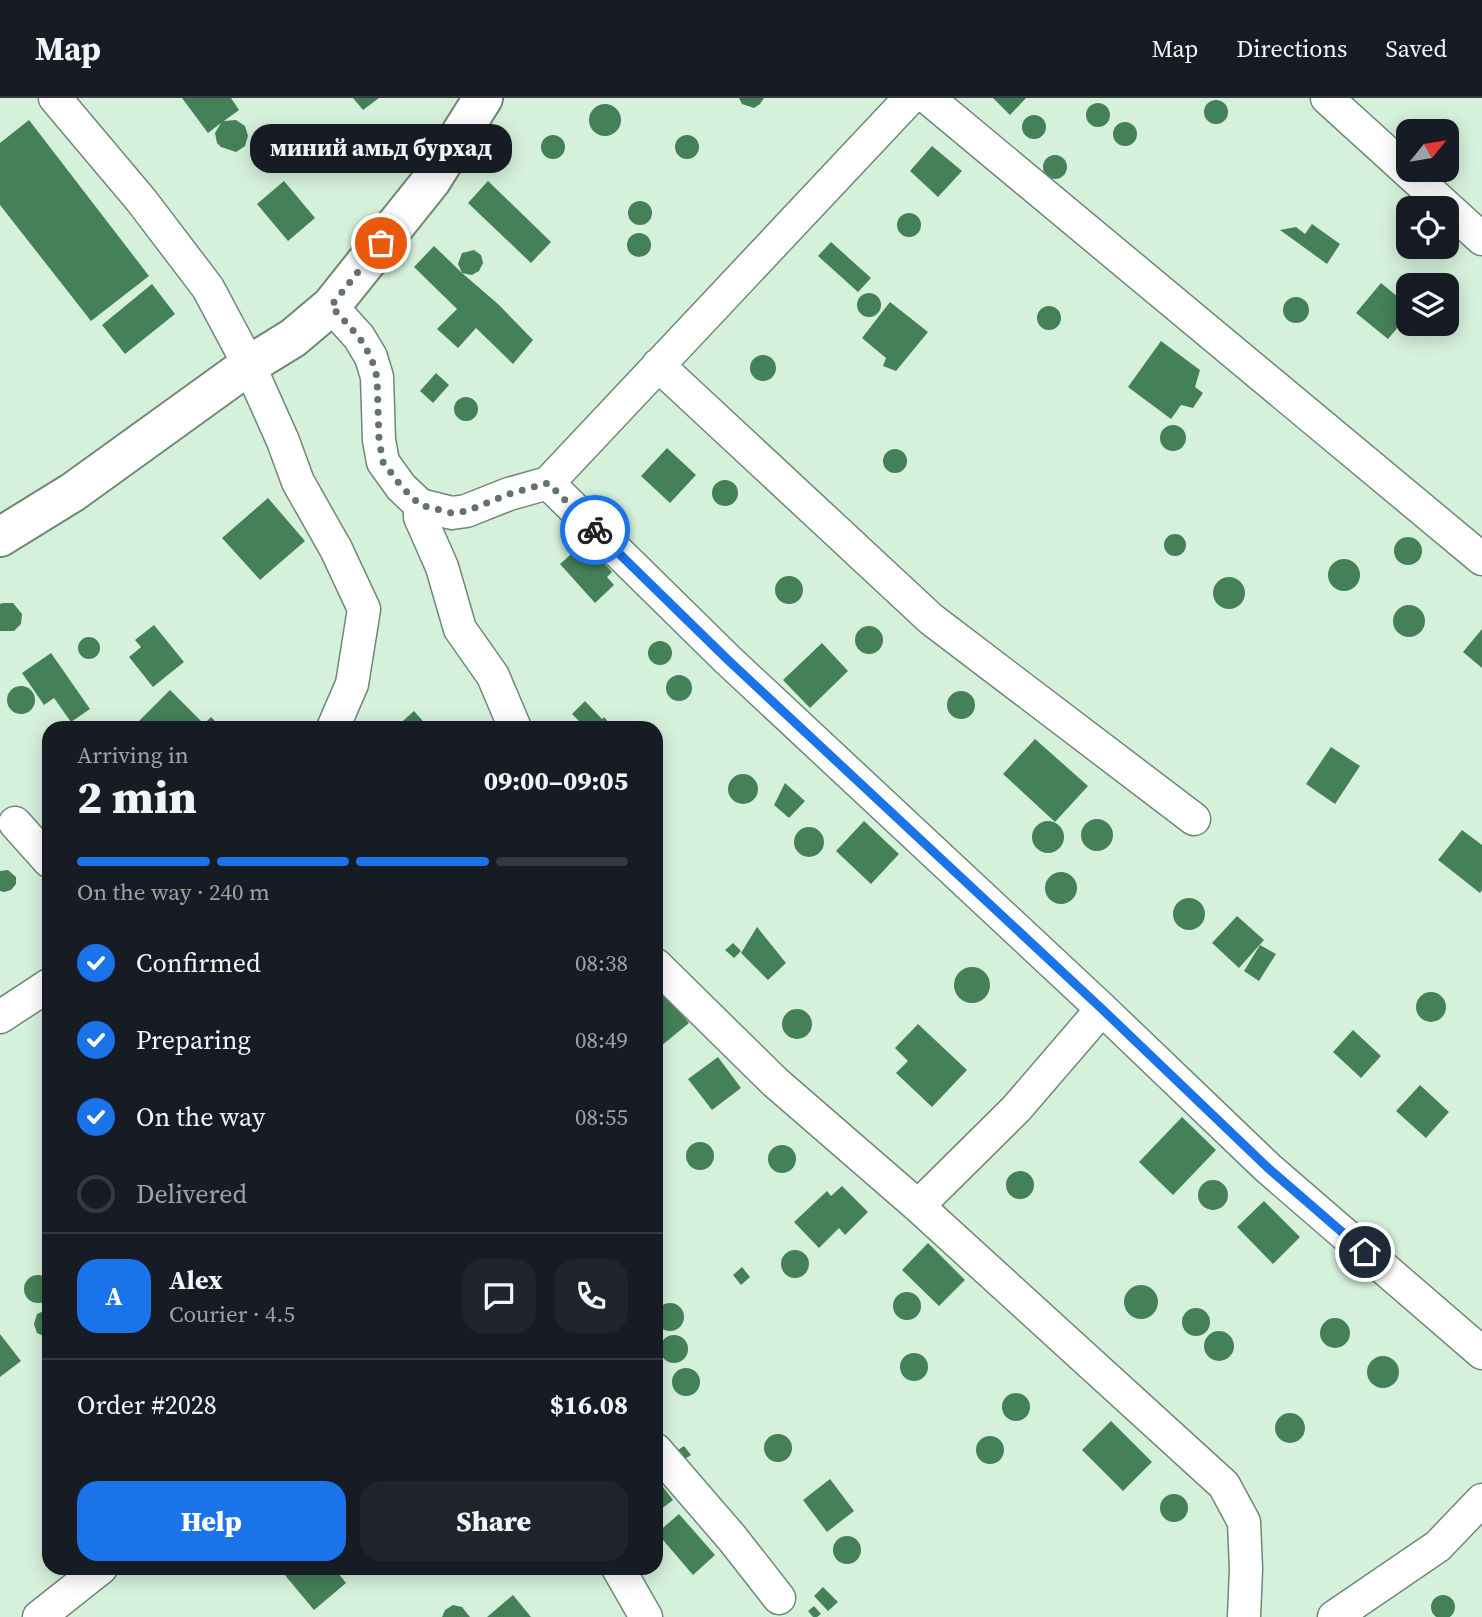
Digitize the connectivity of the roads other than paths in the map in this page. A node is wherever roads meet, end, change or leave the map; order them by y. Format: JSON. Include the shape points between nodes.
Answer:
{"nodes":[{"id":1,"x":55,"y":98,"type":"edge"},
{"id":2,"x":483,"y":98,"type":"edge"},
{"id":3,"x":910,"y":98,"type":"edge"},
{"id":4,"x":928,"y":98,"type":"edge"},
{"id":5,"x":1327,"y":98,"type":"edge"},
{"id":6,"x":1482,"y":239,"type":"edge"},
{"id":7,"x":331,"y":306,"type":"junction"},
{"id":8,"x":249,"y":365,"type":"junction"},
{"id":9,"x":658,"y":365,"type":"junction"},
{"id":10,"x":548,"y":483,"type":"junction"},
{"id":11,"x":420,"y":505,"type":"junction"},
{"id":12,"x":0,"y":537,"type":"edge"},
{"id":13,"x":1482,"y":559,"type":"edge"},
{"id":14,"x":336,"y":721,"type":"edge"},
{"id":15,"x":511,"y":721,"type":"edge"},
{"id":16,"x":1194,"y":819,"type":"dead end"},
{"id":17,"x":15,"y":823,"type":"dead end"},
{"id":18,"x":42,"y":853,"type":"edge"},
{"id":19,"x":663,"y":972,"type":"edge"},
{"id":20,"x":42,"y":988,"type":"edge"},
{"id":21,"x":4,"y":1007,"type":"edge"},
{"id":22,"x":1102,"y":1009,"type":"junction"},
{"id":23,"x":918,"y":1206,"type":"junction"},
{"id":24,"x":1482,"y":1353,"type":"edge"},
{"id":25,"x":663,"y":1458,"type":"edge"},
{"id":26,"x":1482,"y":1500,"type":"edge"},
{"id":27,"x":92,"y":1575,"type":"edge"},
{"id":28,"x":622,"y":1575,"type":"edge"},
{"id":29,"x":779,"y":1598,"type":"dead end"},
{"id":30,"x":39,"y":1617,"type":"edge"},
{"id":31,"x":646,"y":1617,"type":"edge"},
{"id":32,"x":1244,"y":1617,"type":"edge"},
{"id":33,"x":1334,"y":1617,"type":"edge"}],
"edges":[{"from":1,"to":8,"type":"street","via":[[192,265]]},
{"from":2,"to":7,"type":"main road","via":[[432,181]]},
{"from":3,"to":9,"type":"street"},
{"from":4,"to":13,"type":"street"},
{"from":5,"to":6,"type":"street"},
{"from":7,"to":8,"type":"main road","via":[[293,338]]},
{"from":7,"to":11,"type":"street","via":[[371,357],[377,377],[383,462]]},
{"from":8,"to":12,"type":"main road","via":[[74,492]]},
{"from":8,"to":14,"type":"street","via":[[298,482],[364,609],[352,684]]},
{"from":9,"to":10,"type":"street"},
{"from":9,"to":16,"type":"street","via":[[931,619]]},
{"from":10,"to":11,"type":"street","via":[[467,511],[452,513]]},
{"from":10,"to":22,"type":"street","via":[[728,660]]},
{"from":11,"to":15,"type":"street","via":[[420,517],[442,566],[460,629],[493,676]]},
{"from":17,"to":18,"type":"street"},
{"from":19,"to":23,"type":"street","via":[[775,1082]]},
{"from":20,"to":21,"type":"street"},
{"from":22,"to":23,"type":"street","via":[[1016,1109]]},
{"from":22,"to":24,"type":"street","via":[[1268,1168]]},
{"from":23,"to":32,"type":"street","via":[[1224,1485],[1244,1522]]},
{"from":25,"to":29,"type":"street"},
{"from":26,"to":33,"type":"street","via":[[1438,1546]]},
{"from":27,"to":30,"type":"street"},
{"from":28,"to":31,"type":"street"}]}
